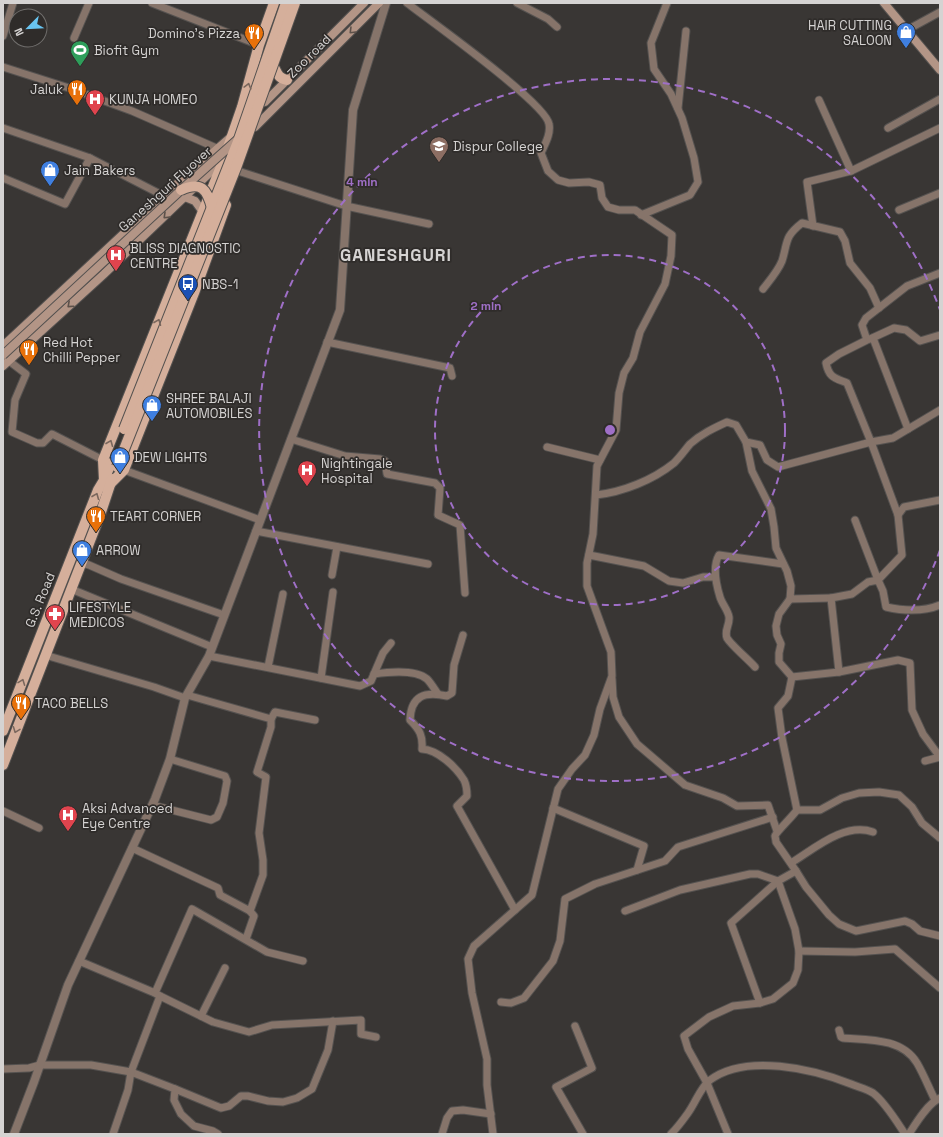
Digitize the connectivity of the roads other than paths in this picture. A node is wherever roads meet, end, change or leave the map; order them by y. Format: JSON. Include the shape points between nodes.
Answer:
{"nodes":[{"id":1,"x":13,"y":3,"type":"edge"},
{"id":2,"x":89,"y":3,"type":"edge"},
{"id":3,"x":152,"y":3,"type":"edge"},
{"id":4,"x":274,"y":3,"type":"edge"},
{"id":5,"x":286,"y":3,"type":"edge"},
{"id":6,"x":296,"y":3,"type":"edge"},
{"id":7,"x":364,"y":3,"type":"edge"},
{"id":8,"x":379,"y":3,"type":"edge"},
{"id":9,"x":386,"y":3,"type":"edge"},
{"id":10,"x":407,"y":3,"type":"edge"},
{"id":11,"x":517,"y":3,"type":"edge"},
{"id":12,"x":667,"y":3,"type":"edge"},
{"id":13,"x":884,"y":3,"type":"edge"},
{"id":14,"x":940,"y":12,"type":"edge"},
{"id":15,"x":557,"y":27,"type":"dead end"},
{"id":16,"x":907,"y":30,"type":"junction"},
{"id":17,"x":686,"y":31,"type":"dead end"},
{"id":18,"x":3,"y":36,"type":"edge"},
{"id":19,"x":74,"y":38,"type":"dead end"},
{"id":20,"x":259,"y":45,"type":"junction"},
{"id":21,"x":3,"y":67,"type":"edge"},
{"id":22,"x":275,"y":68,"type":"junction"},
{"id":23,"x":940,"y":70,"type":"edge"},
{"id":24,"x":287,"y":80,"type":"junction"},
{"id":25,"x":940,"y":99,"type":"edge"},
{"id":26,"x":819,"y":100,"type":"dead end"},
{"id":27,"x":264,"y":102,"type":"junction"},
{"id":28,"x":242,"y":107,"type":"junction"},
{"id":29,"x":678,"y":110,"type":"junction"},
{"id":30,"x":236,"y":126,"type":"junction"},
{"id":31,"x":255,"y":127,"type":"junction"},
{"id":32,"x":3,"y":128,"type":"edge"},
{"id":33,"x":888,"y":128,"type":"dead end"},
{"id":34,"x":940,"y":128,"type":"edge"},
{"id":35,"x":235,"y":138,"type":"junction"},
{"id":36,"x":248,"y":146,"type":"junction"},
{"id":37,"x":223,"y":153,"type":"junction"},
{"id":38,"x":90,"y":158,"type":"junction"},
{"id":39,"x":238,"y":171,"type":"junction"},
{"id":40,"x":851,"y":171,"type":"junction"},
{"id":41,"x":3,"y":178,"type":"edge"},
{"id":42,"x":940,"y":193,"type":"edge"},
{"id":43,"x":183,"y":194,"type":"junction"},
{"id":44,"x":164,"y":196,"type":"junction"},
{"id":45,"x":346,"y":206,"type":"junction"},
{"id":46,"x":207,"y":210,"type":"junction"},
{"id":47,"x":899,"y":210,"type":"dead end"},
{"id":48,"x":641,"y":214,"type":"junction"},
{"id":49,"x":198,"y":223,"type":"junction"},
{"id":50,"x":429,"y":224,"type":"dead end"},
{"id":51,"x":813,"y":226,"type":"junction"},
{"id":52,"x":218,"y":229,"type":"junction"},
{"id":53,"x":940,"y":273,"type":"edge"},
{"id":54,"x":763,"y":289,"type":"dead end"},
{"id":55,"x":879,"y":308,"type":"junction"},
{"id":56,"x":940,"y":335,"type":"edge"},
{"id":57,"x":870,"y":339,"type":"junction"},
{"id":58,"x":328,"y":342,"type":"junction"},
{"id":59,"x":3,"y":346,"type":"edge"},
{"id":60,"x":5,"y":360,"type":"edge"},
{"id":61,"x":452,"y":376,"type":"dead end"},
{"id":62,"x":940,"y":410,"type":"edge"},
{"id":63,"x":908,"y":429,"type":"junction"},
{"id":64,"x":291,"y":439,"type":"junction"},
{"id":65,"x":746,"y":442,"type":"junction"},
{"id":66,"x":872,"y":442,"type":"junction"},
{"id":67,"x":547,"y":447,"type":"dead end"},
{"id":68,"x":600,"y":460,"type":"junction"},
{"id":69,"x":114,"y":465,"type":"junction"},
{"id":70,"x":107,"y":482,"type":"junction"},
{"id":71,"x":596,"y":495,"type":"junction"},
{"id":72,"x":940,"y":500,"type":"edge"},
{"id":73,"x":898,"y":516,"type":"junction"},
{"id":74,"x":260,"y":520,"type":"junction"},
{"id":75,"x":856,"y":520,"type":"dead end"},
{"id":76,"x":256,"y":531,"type":"junction"},
{"id":77,"x":337,"y":547,"type":"junction"},
{"id":78,"x":589,"y":554,"type":"junction"},
{"id":79,"x":81,"y":563,"type":"junction"},
{"id":80,"x":428,"y":564,"type":"dead end"},
{"id":81,"x":783,"y":564,"type":"junction"},
{"id":82,"x":332,"y":575,"type":"dead end"},
{"id":83,"x":715,"y":577,"type":"junction"},
{"id":84,"x":878,"y":580,"type":"junction"},
{"id":85,"x":71,"y":589,"type":"junction"},
{"id":86,"x":333,"y":592,"type":"dead end"},
{"id":87,"x":465,"y":593,"type":"dead end"},
{"id":88,"x":283,"y":594,"type":"dead end"},
{"id":89,"x":831,"y":598,"type":"junction"},
{"id":90,"x":790,"y":599,"type":"junction"},
{"id":91,"x":940,"y":604,"type":"edge"},
{"id":92,"x":224,"y":615,"type":"junction"},
{"id":93,"x":463,"y":635,"type":"dead end"},
{"id":94,"x":391,"y":643,"type":"dead end"},
{"id":95,"x":212,"y":647,"type":"junction"},
{"id":96,"x":45,"y":655,"type":"junction"},
{"id":97,"x":209,"y":656,"type":"junction"},
{"id":98,"x":268,"y":667,"type":"junction"},
{"id":99,"x":756,"y":667,"type":"dead end"},
{"id":100,"x":839,"y":672,"type":"junction"},
{"id":101,"x":374,"y":674,"type":"junction"},
{"id":102,"x":612,"y":676,"type":"junction"},
{"id":103,"x":792,"y":677,"type":"junction"},
{"id":104,"x":321,"y":678,"type":"junction"},
{"id":105,"x":438,"y":694,"type":"junction"},
{"id":106,"x":186,"y":696,"type":"junction"},
{"id":107,"x":271,"y":719,"type":"junction"},
{"id":108,"x":315,"y":720,"type":"dead end"},
{"id":109,"x":3,"y":731,"type":"edge"},
{"id":110,"x":940,"y":757,"type":"edge"},
{"id":111,"x":170,"y":759,"type":"junction"},
{"id":112,"x":925,"y":761,"type":"dead end"},
{"id":113,"x":3,"y":765,"type":"edge"},
{"id":114,"x":152,"y":805,"type":"junction"},
{"id":115,"x":553,"y":808,"type":"junction"},
{"id":116,"x":797,"y":810,"type":"junction"},
{"id":117,"x":3,"y":811,"type":"edge"},
{"id":118,"x":773,"y":816,"type":"junction"},
{"id":119,"x":40,"y":828,"type":"dead end"},
{"id":120,"x":777,"y":831,"type":"junction"},
{"id":121,"x":873,"y":832,"type":"dead end"},
{"id":122,"x":940,"y":838,"type":"edge"},
{"id":123,"x":132,"y":848,"type":"junction"},
{"id":124,"x":791,"y":863,"type":"junction"},
{"id":125,"x":637,"y":870,"type":"junction"},
{"id":126,"x":796,"y":871,"type":"junction"},
{"id":127,"x":778,"y":881,"type":"junction"},
{"id":128,"x":515,"y":910,"type":"junction"},
{"id":129,"x":250,"y":911,"type":"junction"},
{"id":130,"x":625,"y":911,"type":"dead end"},
{"id":131,"x":940,"y":936,"type":"edge"},
{"id":132,"x":246,"y":939,"type":"junction"},
{"id":133,"x":800,"y":951,"type":"junction"},
{"id":134,"x":79,"y":961,"type":"junction"},
{"id":135,"x":303,"y":961,"type":"dead end"},
{"id":136,"x":225,"y":968,"type":"dead end"},
{"id":137,"x":940,"y":988,"type":"edge"},
{"id":138,"x":157,"y":995,"type":"junction"},
{"id":139,"x":501,"y":1002,"type":"dead end"},
{"id":140,"x":760,"y":1003,"type":"junction"},
{"id":141,"x":202,"y":1016,"type":"junction"},
{"id":142,"x":333,"y":1021,"type":"junction"},
{"id":143,"x":575,"y":1026,"type":"dead end"},
{"id":144,"x":839,"y":1030,"type":"dead end"},
{"id":145,"x":376,"y":1038,"type":"dead end"},
{"id":146,"x":40,"y":1065,"type":"junction"},
{"id":147,"x":3,"y":1069,"type":"edge"},
{"id":148,"x":131,"y":1072,"type":"junction"},
{"id":149,"x":707,"y":1083,"type":"junction"},
{"id":150,"x":175,"y":1089,"type":"junction"},
{"id":151,"x":938,"y":1099,"type":"edge"},
{"id":152,"x":491,"y":1114,"type":"junction"},
{"id":153,"x":14,"y":1134,"type":"edge"},
{"id":154,"x":113,"y":1134,"type":"edge"},
{"id":155,"x":218,"y":1134,"type":"edge"},
{"id":156,"x":442,"y":1134,"type":"edge"},
{"id":157,"x":493,"y":1134,"type":"edge"},
{"id":158,"x":583,"y":1134,"type":"edge"},
{"id":159,"x":671,"y":1134,"type":"edge"},
{"id":160,"x":728,"y":1134,"type":"edge"},
{"id":161,"x":906,"y":1134,"type":"edge"},
{"id":162,"x":909,"y":1134,"type":"edge"}],
"edges":[{"from":1,"to":18,"type":"street"},
{"from":2,"to":19,"type":"street"},
{"from":3,"to":20,"type":"street"},
{"from":4,"to":20,"type":"main road"},
{"from":5,"to":35,"type":"main road","bridge":true},
{"from":6,"to":22,"type":"main road"},
{"from":6,"to":69,"type":"main road","bridge":true,"via":[[236,168]]},
{"from":7,"to":24,"type":"main road"},
{"from":8,"to":31,"type":"main road","name":"Zoo road","one_way":true},
{"from":9,"to":45,"type":"street","via":[[353,110]]},
{"from":10,"to":48,"type":"street","via":[[535,104],[549,123],[549,137],[541,153],[548,171],[558,180],[600,185],[602,198],[608,207],[635,210]]},
{"from":11,"to":15,"type":"street","via":[[548,19]]},
{"from":12,"to":29,"type":"street","via":[[651,43],[654,69],[671,94]]},
{"from":13,"to":16,"type":"main road"},
{"from":14,"to":16,"type":"street"},
{"from":16,"to":23,"type":"main road"},
{"from":17,"to":29,"type":"street"},
{"from":28,"to":20,"type":"main road","one_way":true},
{"from":21,"to":37,"type":"street","via":[[132,111]]},
{"from":22,"to":24,"type":"main road","via":[[279,76]]},
{"from":22,"to":27,"type":"main road"},
{"from":24,"to":27,"type":"main road"},
{"from":25,"to":33,"type":"street"},
{"from":26,"to":40,"type":"street"},
{"from":27,"to":28,"type":"main road"},
{"from":27,"to":31,"type":"main road"},
{"from":28,"to":30,"type":"main road"},
{"from":29,"to":48,"type":"street","via":[[694,158],[698,182],[690,195]]},
{"from":30,"to":31,"type":"main road"},
{"from":30,"to":35,"type":"main road"},
{"from":31,"to":36,"type":"main road"},
{"from":32,"to":38,"type":"street"},
{"from":34,"to":40,"type":"street"},
{"from":35,"to":37,"type":"main road"},
{"from":35,"to":43,"type":"main road","name":"Ganeshguri Flyover","bridge":true},
{"from":35,"to":46,"type":"main road","bridge":true},
{"from":36,"to":37,"type":"main road"},
{"from":36,"to":39,"type":"main road"},
{"from":37,"to":43,"type":"main road"},
{"from":37,"to":44,"type":"main road"},
{"from":37,"to":46,"type":"main road"},
{"from":38,"to":41,"type":"street","via":[[65,204]]},
{"from":38,"to":44,"type":"street"},
{"from":39,"to":45,"type":"street"},
{"from":39,"to":52,"type":"main road"},
{"from":40,"to":51,"type":"street","via":[[807,182]]},
{"from":42,"to":47,"type":"street"},
{"from":43,"to":46,"type":"main road"},
{"from":43,"to":46,"type":"main road","bridge":true,"via":[[191,186],[201,188],[208,195]]},
{"from":43,"to":60,"type":"main road","name":"Ganeshguri Flyover","bridge":true},
{"from":44,"to":59,"type":"main road"},
{"from":45,"to":50,"type":"street"},
{"from":45,"to":58,"type":"street","via":[[340,310]]},
{"from":46,"to":49,"type":"main road"},
{"from":46,"to":69,"type":"main road","bridge":true},
{"from":48,"to":68,"type":"street","via":[[672,236],[672,256],[665,284],[640,332],[633,358],[624,374],[616,430]]},
{"from":49,"to":52,"type":"main road","via":[[210,221]]},
{"from":69,"to":49,"type":"main road","one_way":true},
{"from":51,"to":54,"type":"street","via":[[802,223],[793,230],[786,240],[782,261]]},
{"from":51,"to":55,"type":"street","via":[[840,232],[850,263],[870,288]]},
{"from":52,"to":69,"type":"main road"},
{"from":53,"to":55,"type":"street","via":[[907,286]]},
{"from":55,"to":57,"type":"street","via":[[866,318],[862,325]]},
{"from":56,"to":57,"type":"street","via":[[920,341],[906,330],[894,328]]},
{"from":57,"to":63,"type":"street"},
{"from":57,"to":66,"type":"street","via":[[826,363],[828,373],[847,383]]},
{"from":58,"to":61,"type":"street","via":[[450,368]]},
{"from":58,"to":64,"type":"street"},
{"from":60,"to":69,"type":"street","via":[[26,374],[15,400],[12,432],[37,443],[43,443],[52,434]]},
{"from":62,"to":63,"type":"street"},
{"from":63,"to":66,"type":"street","via":[[893,438]]},
{"from":64,"to":74,"type":"street"},
{"from":64,"to":87,"type":"street","via":[[345,456],[380,458],[386,461],[387,474],[435,483],[440,488],[438,515],[460,525]]},
{"from":65,"to":66,"type":"street","via":[[760,445],[767,460],[778,467]]},
{"from":65,"to":71,"type":"street","via":[[736,425],[727,422],[710,429],[691,443],[675,462],[653,476],[623,489]]},
{"from":65,"to":81,"type":"street","via":[[752,471],[771,509],[776,548]]},
{"from":66,"to":73,"type":"street"},
{"from":67,"to":68,"type":"street"},
{"from":68,"to":71,"type":"street","via":[[597,466]]},
{"from":69,"to":70,"type":"main road"},
{"from":69,"to":70,"type":"main road"},
{"from":69,"to":74,"type":"street"},
{"from":70,"to":79,"type":"main road","name":"G.S. Road","via":[[108,493]]},
{"from":109,"to":70,"type":"main road","name":"G.S. Road","one_way":true,"via":[[95,497]]},
{"from":71,"to":78,"type":"street"},
{"from":72,"to":73,"type":"street","via":[[904,507]]},
{"from":73,"to":84,"type":"street","via":[[902,555]]},
{"from":74,"to":76,"type":"street"},
{"from":75,"to":84,"type":"street"},
{"from":76,"to":77,"type":"street"},
{"from":76,"to":92,"type":"street"},
{"from":77,"to":80,"type":"street"},
{"from":77,"to":82,"type":"street"},
{"from":78,"to":83,"type":"street","via":[[644,566],[669,581],[684,582]]},
{"from":78,"to":102,"type":"street","via":[[587,586],[611,652]]},
{"from":79,"to":85,"type":"main road","name":"G.S. Road"},
{"from":79,"to":92,"type":"street"},
{"from":81,"to":83,"type":"street","via":[[719,555]]},
{"from":81,"to":90,"type":"street","via":[[791,586]]},
{"from":83,"to":99,"type":"street","via":[[720,598],[729,616],[727,639]]},
{"from":84,"to":89,"type":"street","via":[[868,582],[852,594]]},
{"from":84,"to":91,"type":"street","via":[[886,606],[899,610],[930,609]]},
{"from":85,"to":95,"type":"street"},
{"from":85,"to":96,"type":"main road","name":"G.S. Road"},
{"from":86,"to":104,"type":"street"},
{"from":88,"to":98,"type":"street"},
{"from":89,"to":90,"type":"street"},
{"from":89,"to":100,"type":"street"},
{"from":90,"to":103,"type":"street","via":[[779,614],[776,626],[781,644],[779,662]]},
{"from":92,"to":95,"type":"street"},
{"from":93,"to":105,"type":"street","via":[[454,665],[452,692],[447,696]]},
{"from":94,"to":101,"type":"street","via":[[383,653]]},
{"from":95,"to":97,"type":"street"},
{"from":96,"to":106,"type":"street"},
{"from":96,"to":113,"type":"main road","name":"G.S. Road","one_way":true},
{"from":97,"to":98,"type":"street"},
{"from":97,"to":106,"type":"street"},
{"from":98,"to":104,"type":"street"},
{"from":100,"to":103,"type":"street"},
{"from":100,"to":110,"type":"street","via":[[898,660],[910,663],[912,710],[923,734]]},
{"from":101,"to":104,"type":"street","via":[[371,681],[360,686]]},
{"from":101,"to":105,"type":"street","via":[[399,671],[420,676],[426,678]]},
{"from":102,"to":115,"type":"street","via":[[594,735],[585,754],[558,789]]},
{"from":102,"to":118,"type":"street","via":[[613,697],[619,717],[637,744],[685,785],[723,798],[737,806],[768,805]]},
{"from":103,"to":116,"type":"street","via":[[788,696],[778,708]]},
{"from":105,"to":128,"type":"street","via":[[414,700],[410,720],[423,738],[422,749],[429,749],[451,764],[465,782],[467,796],[457,806]]},
{"from":106,"to":107,"type":"street"},
{"from":106,"to":111,"type":"street"},
{"from":107,"to":108,"type":"street","via":[[275,712]]},
{"from":107,"to":129,"type":"street","via":[[271,727],[257,772],[266,777],[259,833],[263,874]]},
{"from":110,"to":112,"type":"street"},
{"from":111,"to":114,"type":"street"},
{"from":111,"to":114,"type":"street","via":[[225,776],[227,781],[223,803],[217,817],[211,820]]},
{"from":114,"to":123,"type":"street"},
{"from":115,"to":125,"type":"street","via":[[644,846]]},
{"from":115,"to":128,"type":"street","via":[[532,895]]},
{"from":116,"to":120,"type":"street"},
{"from":116,"to":122,"type":"street","via":[[820,810],[842,798],[859,793],[899,795],[912,807],[922,823]]},
{"from":117,"to":119,"type":"street"},
{"from":118,"to":120,"type":"street"},
{"from":118,"to":125,"type":"street","via":[[678,847],[665,861]]},
{"from":120,"to":124,"type":"street","via":[[776,842]]},
{"from":121,"to":124,"type":"street","via":[[850,830]]},
{"from":123,"to":129,"type":"street","via":[[218,888],[220,895]]},
{"from":123,"to":134,"type":"street"},
{"from":124,"to":126,"type":"street"},
{"from":125,"to":139,"type":"street","via":[[595,884],[565,899],[560,941],[553,961],[524,998],[512,1003]]},
{"from":126,"to":127,"type":"street"},
{"from":126,"to":131,"type":"street","via":[[806,887],[839,924],[856,931],[905,921],[920,931]]},
{"from":127,"to":130,"type":"street","via":[[750,874],[680,890]]},
{"from":127,"to":133,"type":"street"},
{"from":127,"to":140,"type":"street","via":[[731,923]]},
{"from":128,"to":152,"type":"street","via":[[474,946],[468,959],[472,993],[487,1059]]},
{"from":129,"to":132,"type":"street","via":[[254,916]]},
{"from":132,"to":135,"type":"street","via":[[267,952]]},
{"from":132,"to":138,"type":"street","via":[[192,909]]},
{"from":133,"to":137,"type":"street","via":[[855,952],[895,949]]},
{"from":133,"to":140,"type":"street","via":[[798,970],[793,983],[773,999]]},
{"from":134,"to":138,"type":"street"},
{"from":134,"to":146,"type":"street"},
{"from":136,"to":141,"type":"street"},
{"from":138,"to":141,"type":"street"},
{"from":138,"to":148,"type":"street"},
{"from":140,"to":149,"type":"street","via":[[733,1006],[709,1017],[684,1036],[688,1049]]},
{"from":141,"to":142,"type":"street","via":[[213,1022],[249,1032],[272,1025]]},
{"from":142,"to":145,"type":"street","via":[[362,1020],[361,1034]]},
{"from":142,"to":150,"type":"street","via":[[328,1050],[312,1089],[297,1098],[283,1102],[241,1096],[229,1106],[221,1108]]},
{"from":143,"to":158,"type":"street","via":[[592,1068],[556,1087]]},
{"from":144,"to":151,"type":"street","via":[[843,1038],[873,1039],[903,1049],[916,1062]]},
{"from":146,"to":147,"type":"street"},
{"from":146,"to":148,"type":"street","via":[[91,1065]]},
{"from":146,"to":153,"type":"street"},
{"from":148,"to":150,"type":"street"},
{"from":148,"to":154,"type":"street","via":[[128,1090]]},
{"from":149,"to":159,"type":"street"},
{"from":149,"to":160,"type":"street"},
{"from":149,"to":161,"type":"street","via":[[722,1072],[738,1068],[779,1066],[806,1070],[874,1094]]},
{"from":150,"to":155,"type":"street","via":[[174,1100],[181,1114],[194,1126]]},
{"from":151,"to":162,"type":"street","via":[[918,1120]]},
{"from":152,"to":156,"type":"street","via":[[452,1111]]},
{"from":152,"to":157,"type":"street"}]}
